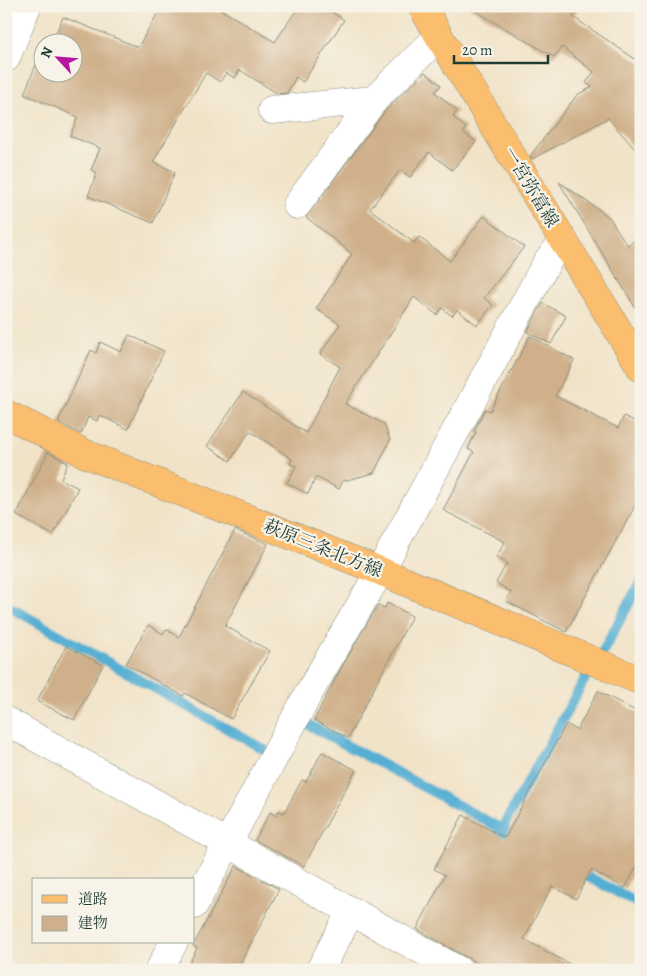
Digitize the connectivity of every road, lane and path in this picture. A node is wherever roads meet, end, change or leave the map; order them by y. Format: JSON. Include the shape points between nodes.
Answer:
{"nodes":[{"id":1,"x":27,"y":6,"type":"edge"},
{"id":2,"x":422,"y":6,"type":"edge"},
{"id":3,"x":439,"y":36,"type":"junction"},
{"id":4,"x":6,"y":58,"type":"edge"},
{"id":5,"x":374,"y":100,"type":"junction"},
{"id":6,"x":272,"y":110,"type":"dead end"},
{"id":7,"x":297,"y":205,"type":"dead end"},
{"id":8,"x":564,"y":241,"type":"junction"},
{"id":9,"x":641,"y":368,"type":"edge"},
{"id":10,"x":6,"y":414,"type":"edge"},
{"id":11,"x":380,"y":571,"type":"junction"},
{"id":12,"x":641,"y":681,"type":"edge"},
{"id":13,"x":6,"y":721,"type":"edge"},
{"id":14,"x":227,"y":843,"type":"junction"},
{"id":15,"x":195,"y":903,"type":"edge"},
{"id":16,"x":351,"y":911,"type":"junction"},
{"id":17,"x":173,"y":944,"type":"edge"},
{"id":18,"x":159,"y":970,"type":"edge"},
{"id":19,"x":320,"y":970,"type":"edge"},
{"id":20,"x":458,"y":970,"type":"edge"}],
"edges":[{"from":1,"to":4,"type":"street"},
{"from":2,"to":3,"type":"main road","name":"一宮弥富線"},
{"from":3,"to":5,"type":"street"},
{"from":3,"to":8,"type":"main road","name":"一宮弥富線"},
{"from":5,"to":6,"type":"street"},
{"from":5,"to":7,"type":"street"},
{"from":8,"to":9,"type":"main road","name":"一宮弥富線"},
{"from":8,"to":11,"type":"street","via":[[548,260]]},
{"from":10,"to":11,"type":"main road","name":"萩原三条北方線","via":[[86,454]]},
{"from":11,"to":12,"type":"main road","name":"萩原三条北方線"},
{"from":11,"to":14,"type":"street"},
{"from":13,"to":14,"type":"street"},
{"from":14,"to":15,"type":"street"},
{"from":14,"to":16,"type":"street"},
{"from":16,"to":19,"type":"street"},
{"from":16,"to":20,"type":"street"},
{"from":17,"to":18,"type":"street"}]}
